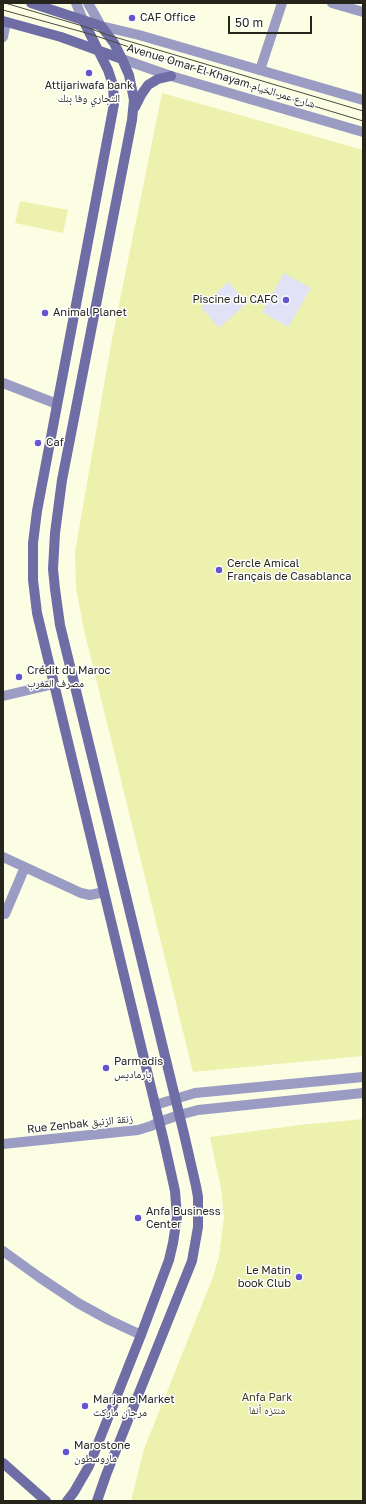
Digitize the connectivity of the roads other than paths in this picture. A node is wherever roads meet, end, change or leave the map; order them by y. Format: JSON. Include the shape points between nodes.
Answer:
{"nodes":[{"id":1,"x":31,"y":3,"type":"edge"},
{"id":2,"x":76,"y":3,"type":"edge"},
{"id":3,"x":88,"y":3,"type":"edge"},
{"id":4,"x":282,"y":3,"type":"edge"},
{"id":5,"x":334,"y":3,"type":"edge"},
{"id":6,"x":363,"y":12,"type":"edge"},
{"id":7,"x":83,"y":20,"type":"junction"},
{"id":8,"x":5,"y":22,"type":"edge"},
{"id":9,"x":101,"y":26,"type":"junction"},
{"id":10,"x":3,"y":37,"type":"edge"},
{"id":11,"x":98,"y":49,"type":"junction"},
{"id":12,"x":122,"y":59,"type":"junction"},
{"id":13,"x":260,"y":70,"type":"junction"},
{"id":14,"x":171,"y":76,"type":"junction"},
{"id":15,"x":363,"y":100,"type":"edge"},
{"id":16,"x":135,"y":107,"type":"junction"},
{"id":17,"x":363,"y":132,"type":"edge"},
{"id":18,"x":3,"y":383,"type":"edge"},
{"id":19,"x":57,"y":404,"type":"junction"},
{"id":20,"x":54,"y":684,"type":"junction"},
{"id":21,"x":3,"y":696,"type":"edge"},
{"id":22,"x":3,"y":857,"type":"edge"},
{"id":23,"x":25,"y":867,"type":"junction"},
{"id":24,"x":104,"y":892,"type":"junction"},
{"id":25,"x":5,"y":914,"type":"dead end"},
{"id":26,"x":363,"y":1077,"type":"edge"},
{"id":27,"x":363,"y":1093,"type":"edge"},
{"id":28,"x":175,"y":1099,"type":"junction"},
{"id":29,"x":155,"y":1105,"type":"junction"},
{"id":30,"x":179,"y":1115,"type":"junction"},
{"id":31,"x":159,"y":1122,"type":"junction"},
{"id":32,"x":3,"y":1144,"type":"edge"},
{"id":33,"x":3,"y":1251,"type":"edge"},
{"id":34,"x":141,"y":1335,"type":"junction"},
{"id":35,"x":3,"y":1463,"type":"edge"},
{"id":36,"x":46,"y":1501,"type":"edge"},
{"id":37,"x":67,"y":1501,"type":"edge"},
{"id":38,"x":97,"y":1501,"type":"edge"}],
"edges":[{"from":1,"to":7,"type":"main road","name":"Avenue Omar El Khayam شارع عمر الخيام"},
{"from":2,"to":7,"type":"street"},
{"from":3,"to":9,"type":"street"},
{"from":4,"to":13,"type":"street"},
{"from":5,"to":6,"type":"street"},
{"from":7,"to":9,"type":"main road","name":"Avenue Omar El Khayam شارع عمر الخيام"},
{"from":7,"to":11,"type":"main road"},
{"from":8,"to":10,"type":"street"},
{"from":8,"to":11,"type":"main road","name":"Avenue Omar El Khayam شارع عمر الخيام"},
{"from":9,"to":12,"type":"main road"},
{"from":9,"to":13,"type":"street","name":"Avenue Omar El Khayam شارع عمر الخيام"},
{"from":11,"to":12,"type":"main road","name":"Avenue Omar El Khayam شارع عمر الخيام"},
{"from":11,"to":19,"type":"main road","via":[[111,78],[114,104]]},
{"from":12,"to":14,"type":"street","name":"Avenue Omar El Khayam شارع عمر الخيام"},
{"from":12,"to":16,"type":"main road","via":[[132,87]]},
{"from":13,"to":15,"type":"street","name":"Avenue Omar El Khayam شارع عمر الخيام"},
{"from":14,"to":16,"type":"main road","via":[[148,85]]},
{"from":14,"to":17,"type":"street","name":"Avenue Omar El Khayam شارع عمر الخيام"},
{"from":16,"to":28,"type":"main road","via":[[62,480],[53,569],[60,625]]},
{"from":18,"to":19,"type":"street"},
{"from":19,"to":20,"type":"main road","via":[[33,543],[33,580],[37,613]]},
{"from":20,"to":21,"type":"street"},
{"from":20,"to":24,"type":"main road"},
{"from":22,"to":23,"type":"street"},
{"from":23,"to":24,"type":"street","via":[[82,894]]},
{"from":23,"to":25,"type":"street"},
{"from":24,"to":29,"type":"main road"},
{"from":26,"to":28,"type":"street","via":[[195,1093]]},
{"from":27,"to":30,"type":"street","name":"Rue Zenbak زنقة الزنبق","via":[[198,1110]]},
{"from":28,"to":29,"type":"street"},
{"from":28,"to":30,"type":"main road"},
{"from":29,"to":31,"type":"main road"},
{"from":30,"to":31,"type":"street","name":"Rue Zenbak زنقة الزنبق"},
{"from":30,"to":38,"type":"main road","via":[[197,1191],[195,1250]]},
{"from":31,"to":32,"type":"street","name":"Rue Zenbak زنقة الزنبق","via":[[138,1130]]},
{"from":31,"to":34,"type":"main road","via":[[175,1191],[177,1217],[169,1260]]},
{"from":33,"to":34,"type":"street","via":[[78,1303]]},
{"from":34,"to":37,"type":"main road","via":[[89,1466]]},
{"from":35,"to":36,"type":"main road"}]}
